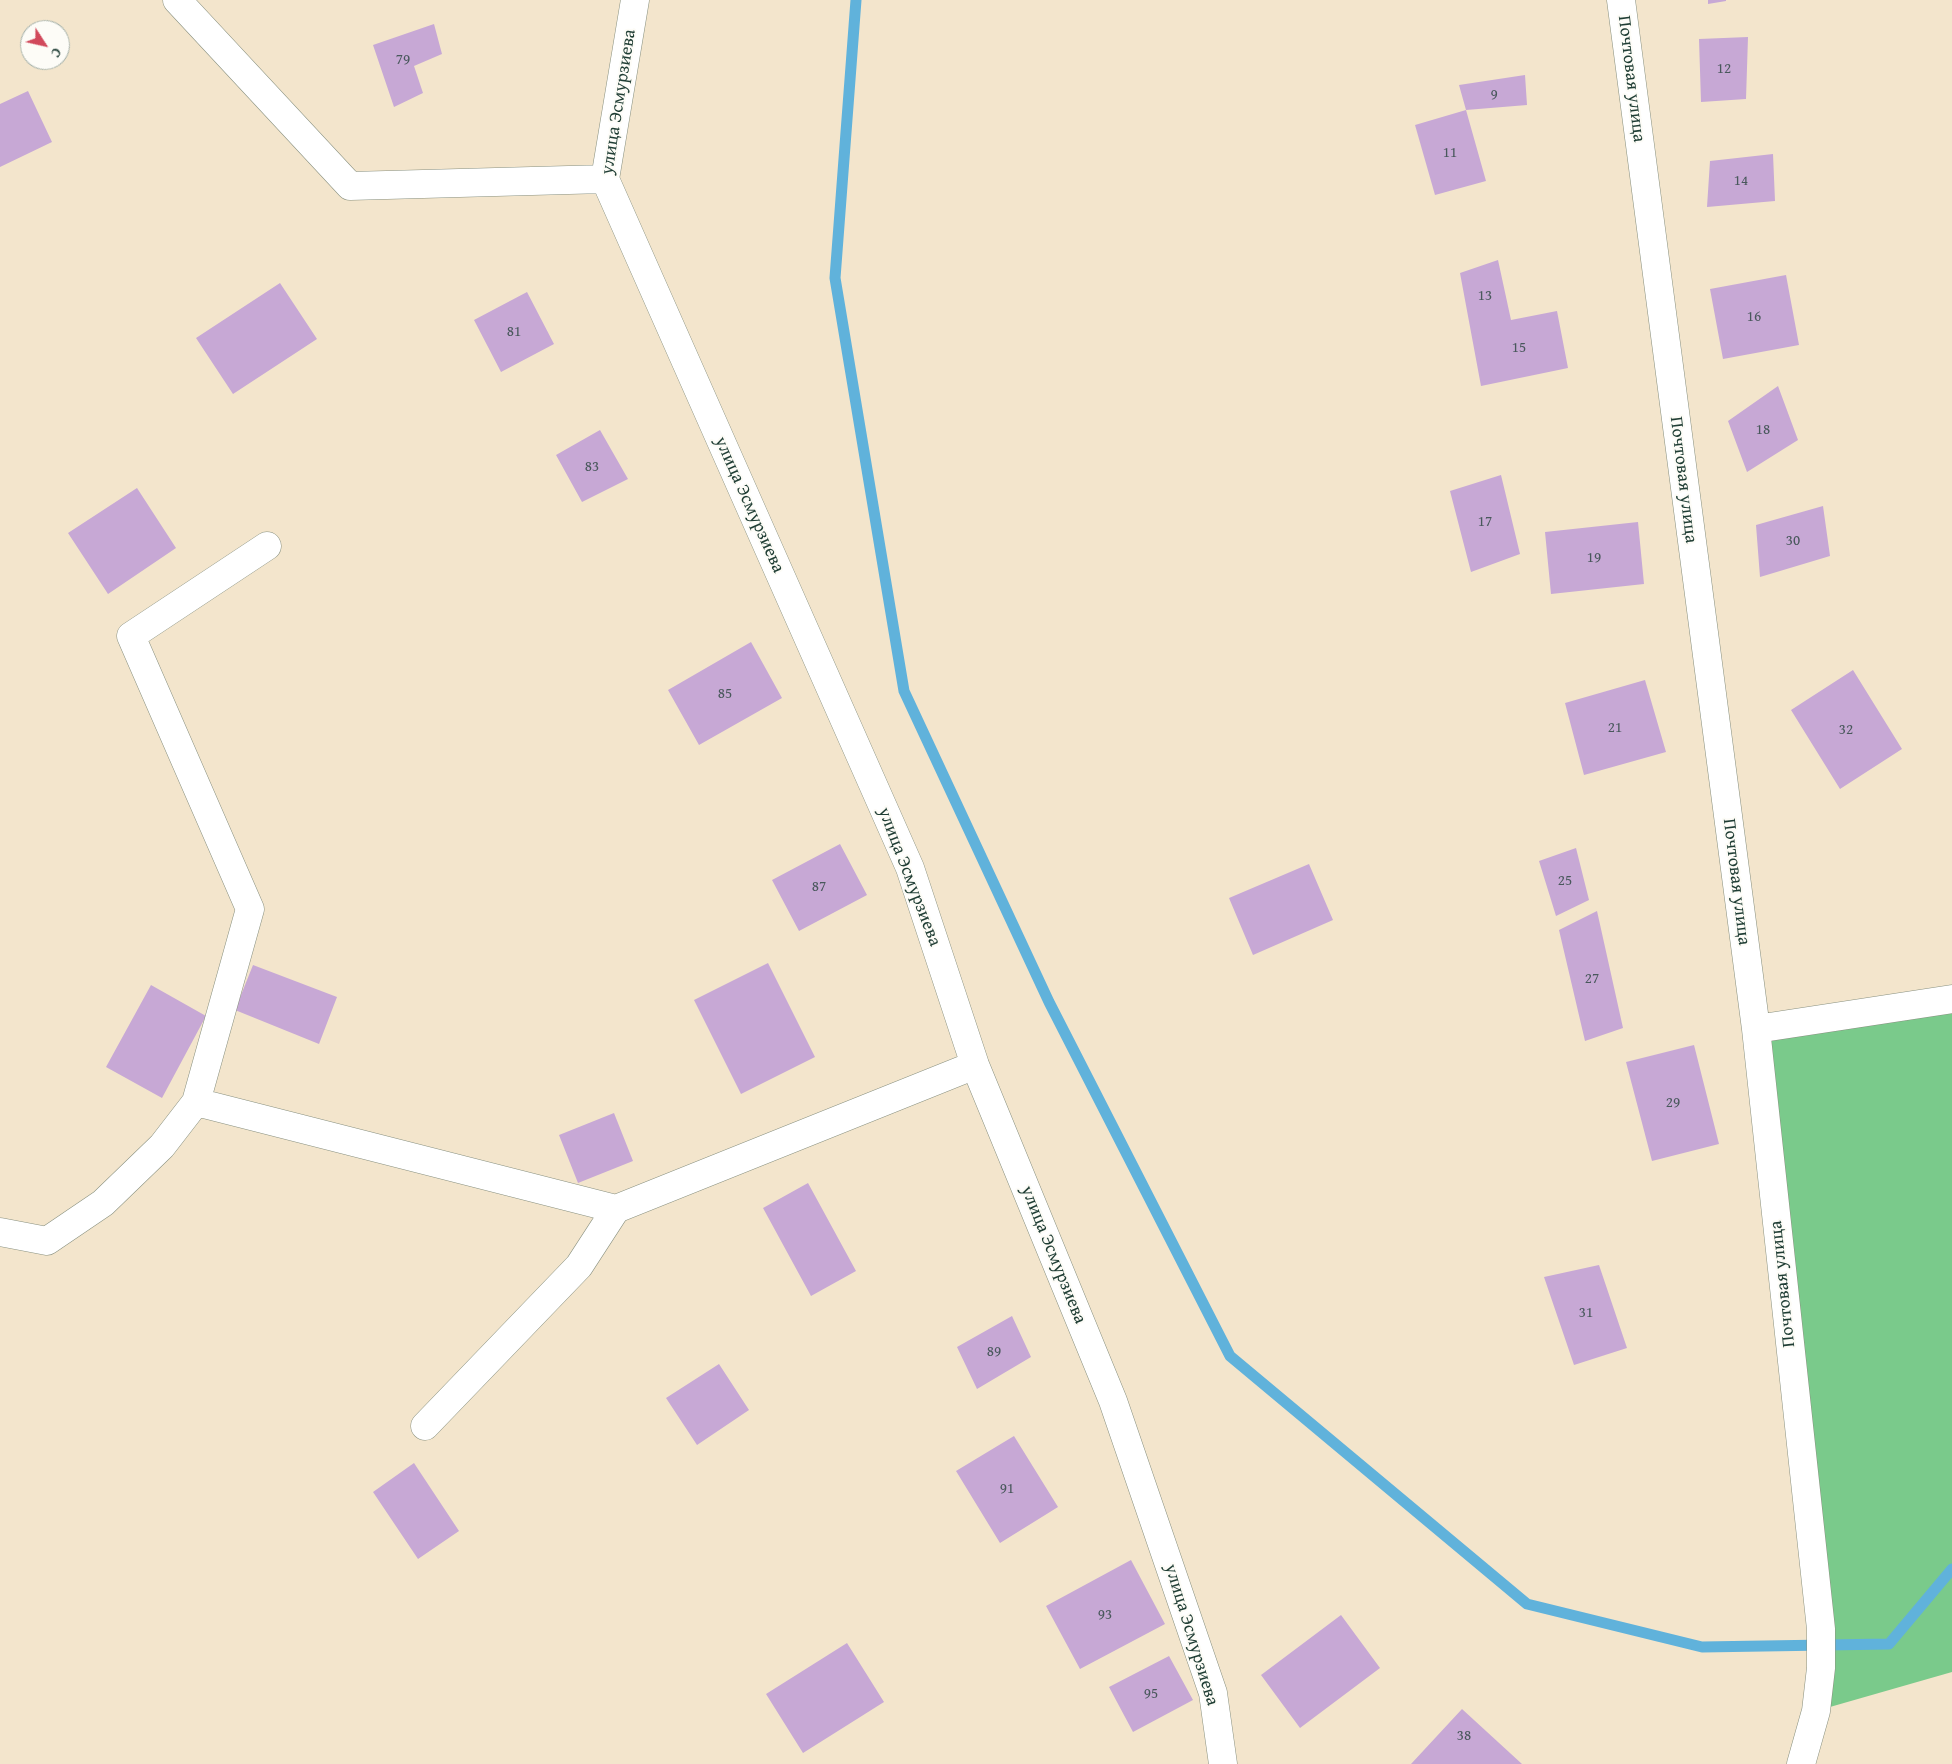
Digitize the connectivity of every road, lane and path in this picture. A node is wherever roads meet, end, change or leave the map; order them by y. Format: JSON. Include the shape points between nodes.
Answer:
{"nodes":[{"id":1,"x":177,"y":0,"type":"edge"},
{"id":2,"x":635,"y":0,"type":"edge"},
{"id":3,"x":1621,"y":0,"type":"edge"},
{"id":4,"x":605,"y":179,"type":"junction"},
{"id":5,"x":267,"y":546,"type":"dead end"},
{"id":6,"x":1952,"y":999,"type":"edge"},
{"id":7,"x":1756,"y":1028,"type":"junction"},
{"id":8,"x":975,"y":1065,"type":"junction"},
{"id":9,"x":196,"y":1102,"type":"junction"},
{"id":10,"x":616,"y":1209,"type":"junction"},
{"id":11,"x":0,"y":1232,"type":"edge"},
{"id":12,"x":425,"y":1426,"type":"dead end"},
{"id":13,"x":1223,"y":1764,"type":"edge"},
{"id":14,"x":1801,"y":1764,"type":"edge"}],
"edges":[{"from":1,"to":4,"type":"street","via":[[350,186]]},
{"from":2,"to":4,"type":"street","name":"улица Эсмурзиева"},
{"from":3,"to":7,"type":"street","name":"Почтовая улица"},
{"from":4,"to":8,"type":"street","name":"улица Эсмурзиева","via":[[910,868]]},
{"from":5,"to":9,"type":"street","via":[[131,636],[250,909]]},
{"from":6,"to":7,"type":"street"},
{"from":7,"to":14,"type":"street","name":"Почтовая улица","via":[[1821,1629],[1816,1711]]},
{"from":8,"to":10,"type":"street"},
{"from":8,"to":13,"type":"street","name":"улица Эсмурзиева","via":[[1114,1401],[1213,1693]]},
{"from":9,"to":10,"type":"street"},
{"from":9,"to":11,"type":"street","via":[[162,1146],[103,1203],[47,1241]]},
{"from":10,"to":12,"type":"street","via":[[579,1266]]}]}
